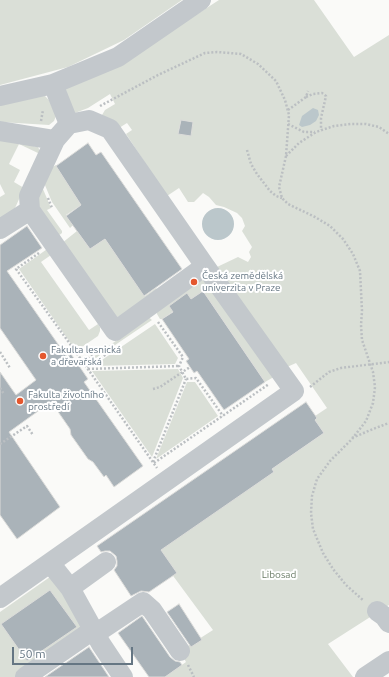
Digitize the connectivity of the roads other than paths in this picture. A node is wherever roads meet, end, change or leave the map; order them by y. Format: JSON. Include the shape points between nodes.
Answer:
{"nodes":[{"id":1,"x":201,"y":0,"type":"edge"},
{"id":2,"x":53,"y":84,"type":"junction"},
{"id":3,"x":0,"y":96,"type":"edge"},
{"id":4,"x":69,"y":124,"type":"junction"},
{"id":5,"x":0,"y":131,"type":"edge"},
{"id":6,"x":55,"y":140,"type":"junction"},
{"id":7,"x":30,"y":210,"type":"junction"},
{"id":8,"x":0,"y":229,"type":"edge"},
{"id":9,"x":205,"y":266,"type":"junction"},
{"id":10,"x":106,"y":562,"type":"dead end"},
{"id":11,"x":50,"y":563,"type":"junction"},
{"id":12,"x":70,"y":588,"type":"junction"},
{"id":13,"x":0,"y":598,"type":"edge"},
{"id":14,"x":93,"y":630,"type":"junction"},
{"id":15,"x":180,"y":651,"type":"dead end"},
{"id":16,"x":389,"y":661,"type":"edge"},
{"id":17,"x":25,"y":677,"type":"edge"},
{"id":18,"x":123,"y":677,"type":"edge"},
{"id":19,"x":365,"y":677,"type":"edge"}],
"edges":[{"from":1,"to":2,"type":"street","via":[[118,57]]},
{"from":2,"to":3,"type":"street"},
{"from":2,"to":4,"type":"street"},
{"from":4,"to":6,"type":"street"},
{"from":4,"to":9,"type":"street","via":[[89,120],[110,129]]},
{"from":5,"to":6,"type":"street"},
{"from":6,"to":7,"type":"street","via":[[29,196]]},
{"from":7,"to":8,"type":"street"},
{"from":7,"to":9,"type":"street","via":[[115,331]]},
{"from":9,"to":11,"type":"street","via":[[294,391]]},
{"from":10,"to":12,"type":"street"},
{"from":11,"to":12,"type":"street"},
{"from":11,"to":13,"type":"street"},
{"from":12,"to":14,"type":"street"},
{"from":14,"to":15,"type":"street","via":[[101,630],[143,602],[152,610]]},
{"from":14,"to":17,"type":"street"},
{"from":14,"to":18,"type":"street"},
{"from":16,"to":19,"type":"street"}]}
